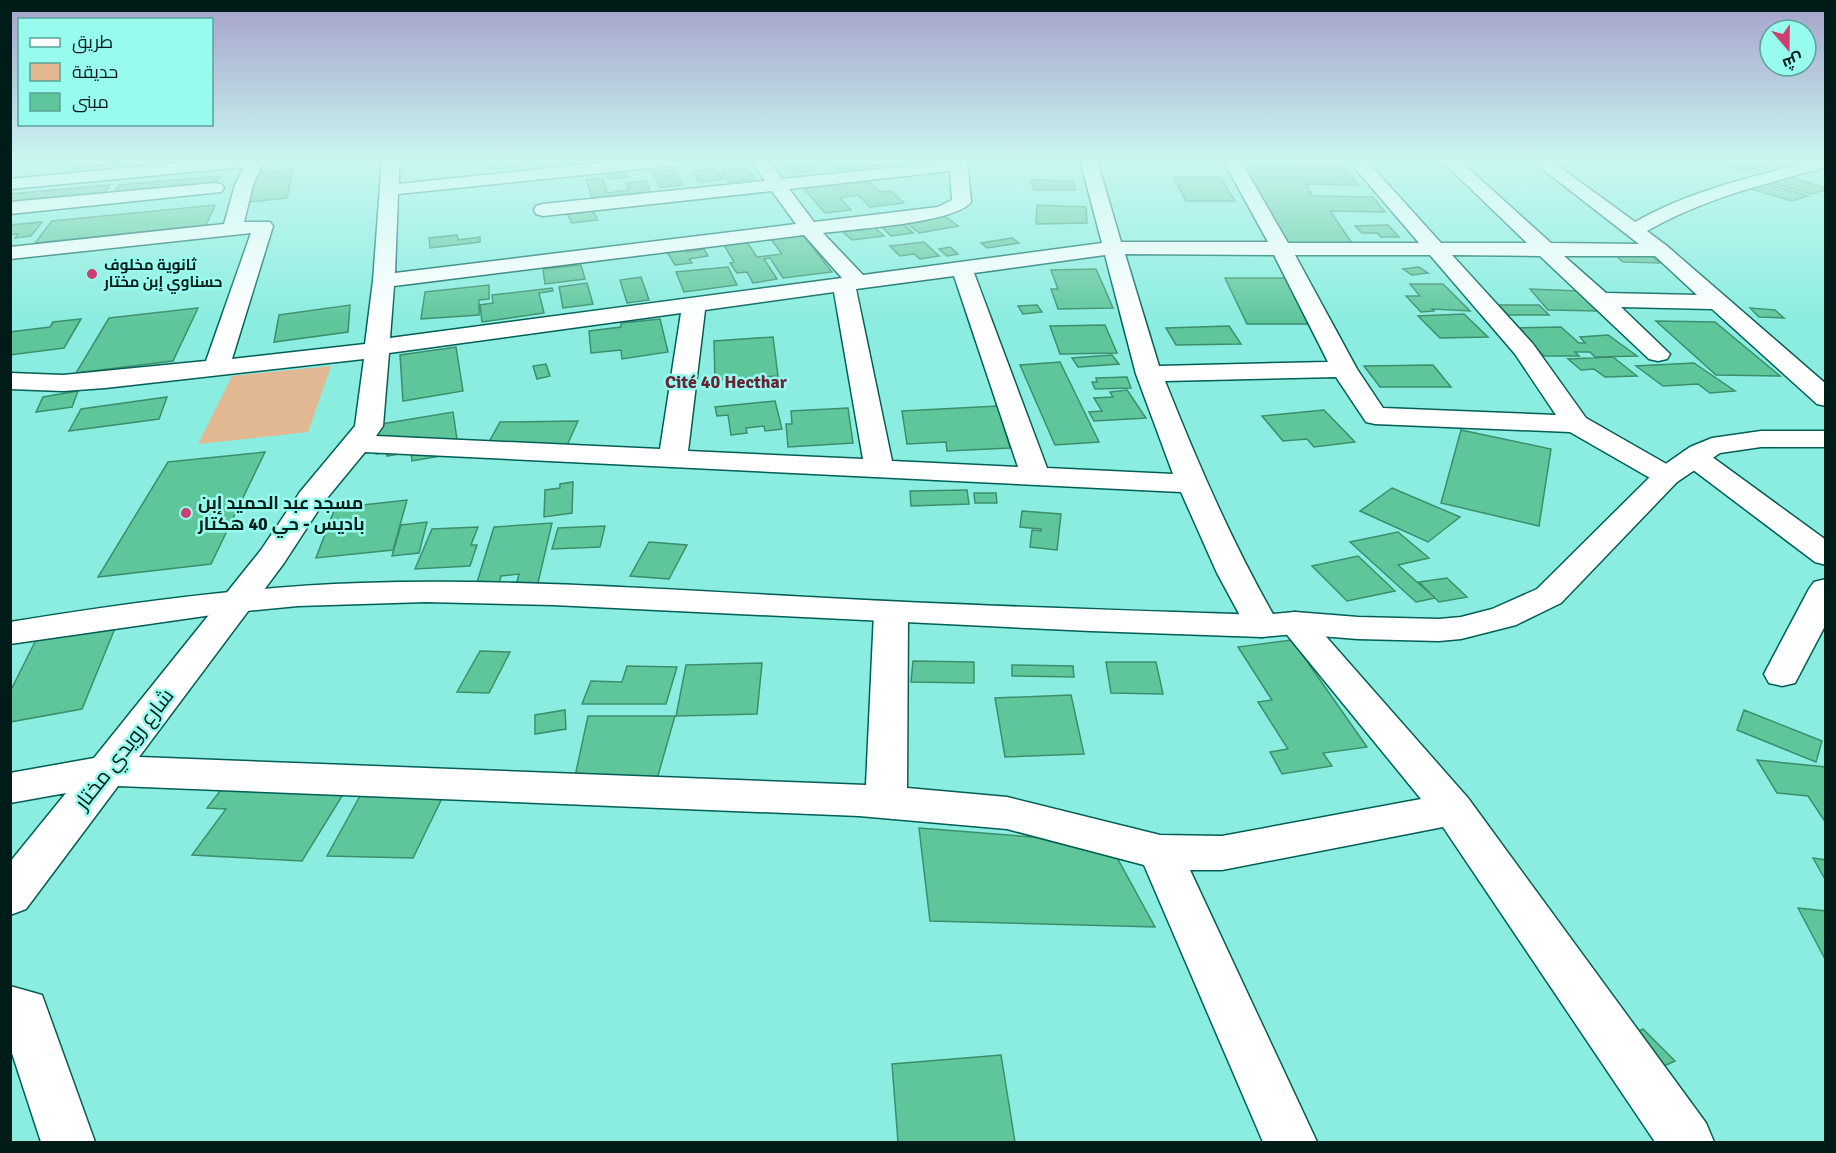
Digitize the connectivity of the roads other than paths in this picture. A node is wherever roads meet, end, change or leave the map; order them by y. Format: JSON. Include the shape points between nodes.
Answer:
{"nodes":[{"id":1,"x":236,"y":214,"type":"edge"},
{"id":2,"x":388,"y":214,"type":"edge"},
{"id":3,"x":544,"y":214,"type":"edge"},
{"id":4,"x":798,"y":214,"type":"edge"},
{"id":5,"x":928,"y":214,"type":"edge"},
{"id":6,"x":1103,"y":214,"type":"edge"},
{"id":7,"x":1261,"y":214,"type":"edge"},
{"id":8,"x":1404,"y":214,"type":"edge"},
{"id":9,"x":1506,"y":214,"type":"edge"},
{"id":10,"x":1613,"y":214,"type":"edge"},
{"id":11,"x":1663,"y":214,"type":"edge"},
{"id":12,"x":808,"y":228,"type":"junction"},
{"id":13,"x":1635,"y":230,"type":"junction"},
{"id":14,"x":232,"y":231,"type":"junction"},
{"id":15,"x":1113,"y":248,"type":"junction"},
{"id":16,"x":1282,"y":250,"type":"junction"},
{"id":17,"x":1436,"y":250,"type":"junction"},
{"id":18,"x":1544,"y":250,"type":"junction"},
{"id":19,"x":1660,"y":250,"type":"junction"},
{"id":20,"x":10,"y":253,"type":"edge"},
{"id":21,"x":556,"y":261,"type":"junction"},
{"id":22,"x":962,"y":268,"type":"junction"},
{"id":23,"x":384,"y":281,"type":"junction"},
{"id":24,"x":851,"y":284,"type":"junction"},
{"id":25,"x":1598,"y":300,"type":"junction"},
{"id":26,"x":1716,"y":302,"type":"junction"},
{"id":27,"x":694,"y":304,"type":"junction"},
{"id":28,"x":378,"y":348,"type":"junction"},
{"id":29,"x":1658,"y":354,"type":"dead end"},
{"id":30,"x":216,"y":369,"type":"junction"},
{"id":31,"x":1344,"y":369,"type":"junction"},
{"id":32,"x":1149,"y":374,"type":"junction"},
{"id":33,"x":10,"y":381,"type":"edge"},
{"id":34,"x":1826,"y":398,"type":"edge"},
{"id":35,"x":1575,"y":424,"type":"junction"},
{"id":36,"x":1826,"y":439,"type":"edge"},
{"id":37,"x":357,"y":443,"type":"junction"},
{"id":38,"x":673,"y":459,"type":"junction"},
{"id":39,"x":1680,"y":467,"type":"junction"},
{"id":40,"x":879,"y":469,"type":"junction"},
{"id":41,"x":1036,"y":477,"type":"junction"},
{"id":42,"x":1192,"y":484,"type":"junction"},
{"id":43,"x":1826,"y":555,"type":"edge"},
{"id":44,"x":1826,"y":589,"type":"edge"},
{"id":45,"x":236,"y":602,"type":"junction"},
{"id":46,"x":891,"y":613,"type":"junction"},
{"id":47,"x":1279,"y":625,"type":"junction"},
{"id":48,"x":10,"y":633,"type":"edge"},
{"id":49,"x":1782,"y":674,"type":"dead end"},
{"id":50,"x":108,"y":771,"type":"junction"},
{"id":51,"x":10,"y":788,"type":"edge"},
{"id":52,"x":886,"y":802,"type":"junction"},
{"id":53,"x":1453,"y":809,"type":"junction"},
{"id":54,"x":1160,"y":852,"type":"junction"},
{"id":55,"x":10,"y":896,"type":"edge"},
{"id":56,"x":10,"y":1008,"type":"edge"},
{"id":57,"x":68,"y":1143,"type":"edge"},
{"id":58,"x":1290,"y":1143,"type":"edge"},
{"id":59,"x":1687,"y":1143,"type":"edge"}],
"edges":[{"from":1,"to":14,"type":"street"},
{"from":2,"to":23,"type":"street","name":"شارع رويدي مختار"},
{"from":3,"to":21,"type":"street"},
{"from":4,"to":12,"type":"street"},
{"from":5,"to":12,"type":"street"},
{"from":6,"to":15,"type":"street"},
{"from":7,"to":16,"type":"street"},
{"from":8,"to":17,"type":"street"},
{"from":9,"to":18,"type":"street"},
{"from":10,"to":13,"type":"street"},
{"from":11,"to":13,"type":"street"},
{"from":12,"to":21,"type":"street"},
{"from":12,"to":24,"type":"street"},
{"from":13,"to":19,"type":"street"},
{"from":14,"to":20,"type":"street"},
{"from":14,"to":30,"type":"street","via":[[263,226]]},
{"from":15,"to":16,"type":"street"},
{"from":15,"to":22,"type":"street"},
{"from":15,"to":32,"type":"street"},
{"from":16,"to":17,"type":"street"},
{"from":16,"to":31,"type":"street"},
{"from":17,"to":18,"type":"street"},
{"from":17,"to":35,"type":"street","via":[[1524,350]]},
{"from":18,"to":19,"type":"street"},
{"from":18,"to":25,"type":"street"},
{"from":19,"to":26,"type":"street"},
{"from":21,"to":23,"type":"street"},
{"from":22,"to":24,"type":"street"},
{"from":22,"to":41,"type":"street"},
{"from":23,"to":28,"type":"street","name":"شارع رويدي مختار"},
{"from":24,"to":27,"type":"street"},
{"from":24,"to":40,"type":"street"},
{"from":25,"to":26,"type":"street"},
{"from":25,"to":29,"type":"street"},
{"from":26,"to":34,"type":"street"},
{"from":27,"to":28,"type":"street"},
{"from":27,"to":38,"type":"street"},
{"from":28,"to":30,"type":"street"},
{"from":28,"to":37,"type":"street","name":"شارع رويدي مختار","via":[[369,426]]},
{"from":30,"to":33,"type":"street","via":[[85,382]]},
{"from":31,"to":32,"type":"street"},
{"from":31,"to":35,"type":"street","via":[[1375,417]]},
{"from":32,"to":42,"type":"street"},
{"from":35,"to":39,"type":"street"},
{"from":36,"to":39,"type":"street","via":[[1761,439],[1712,446]]},
{"from":37,"to":38,"type":"street"},
{"from":37,"to":45,"type":"street","name":"شارع رويدي مختار","via":[[311,498],[273,556]]},
{"from":38,"to":40,"type":"street"},
{"from":39,"to":43,"type":"street"},
{"from":39,"to":47,"type":"street","via":[[1549,596],[1504,617],[1439,630]]},
{"from":40,"to":41,"type":"street"},
{"from":41,"to":42,"type":"street"},
{"from":42,"to":47,"type":"street","via":[[1233,573]]},
{"from":44,"to":49,"type":"street"},
{"from":45,"to":46,"type":"street","via":[[325,594],[453,593]]},
{"from":45,"to":48,"type":"street"},
{"from":45,"to":50,"type":"street","name":"شارع رويدي مختار"},
{"from":46,"to":47,"type":"street"},
{"from":46,"to":52,"type":"street"},
{"from":47,"to":53,"type":"street"},
{"from":50,"to":51,"type":"street"},
{"from":50,"to":52,"type":"street"},
{"from":50,"to":55,"type":"street","name":"شارع رويدي مختار"},
{"from":52,"to":54,"type":"street","via":[[1007,813]]},
{"from":53,"to":54,"type":"street","via":[[1222,853]]},
{"from":53,"to":59,"type":"street"},
{"from":54,"to":58,"type":"street"},
{"from":56,"to":57,"type":"street","via":[[24,1011]]}]}
